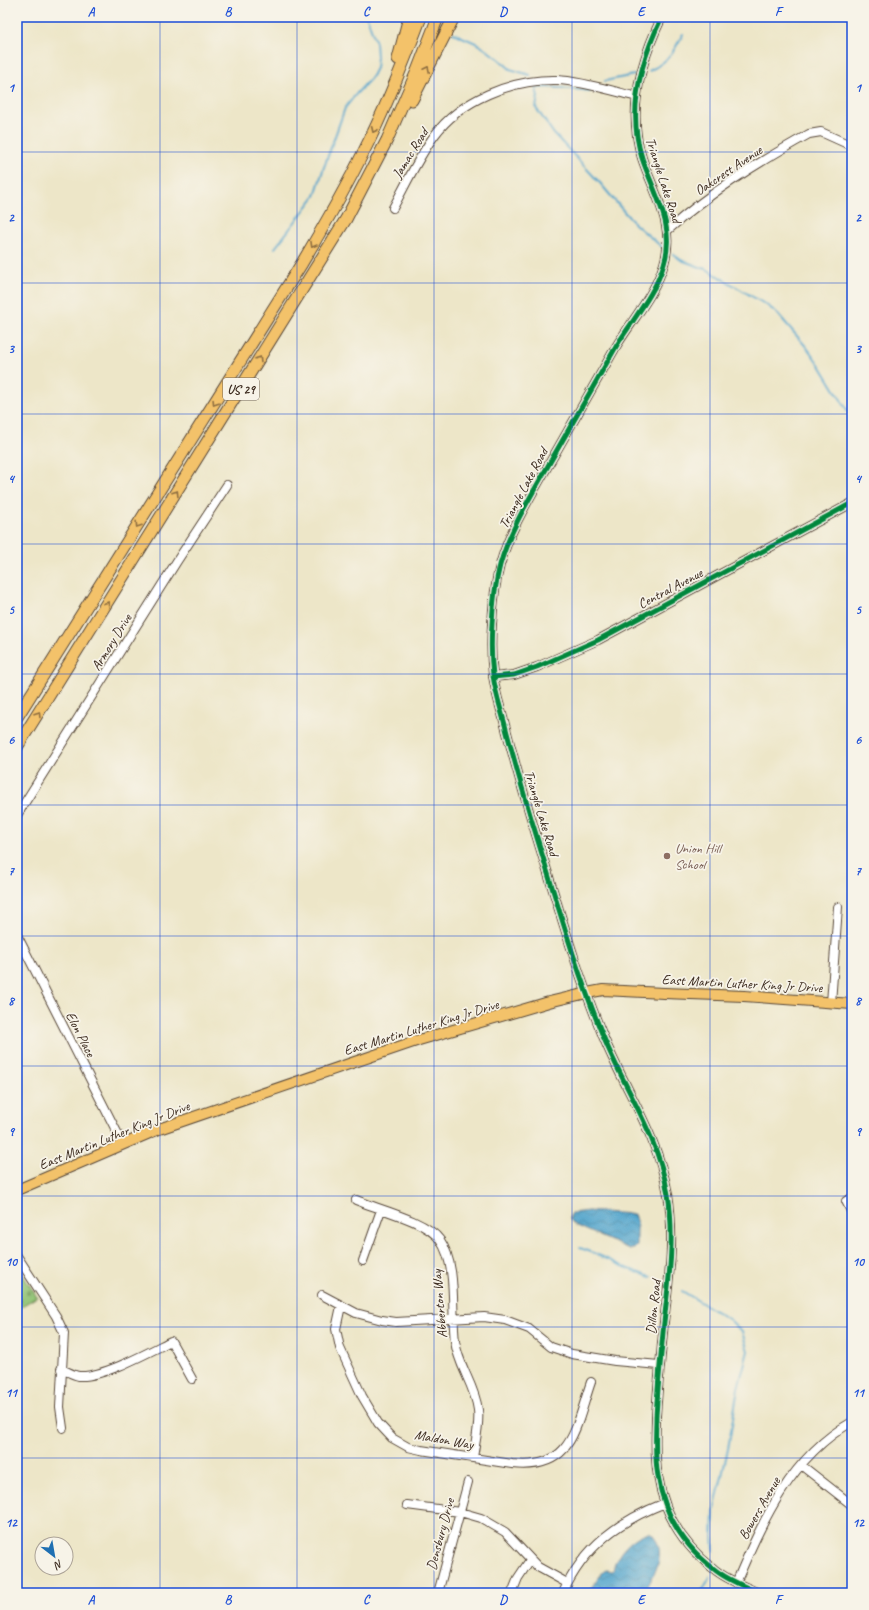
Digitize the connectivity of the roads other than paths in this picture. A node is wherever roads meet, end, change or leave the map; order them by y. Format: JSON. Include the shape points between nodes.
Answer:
{"nodes":[{"id":1,"x":410,"y":17,"type":"edge"},
{"id":2,"x":421,"y":17,"type":"edge"},
{"id":3,"x":438,"y":17,"type":"edge"},
{"id":4,"x":454,"y":17,"type":"edge"},
{"id":5,"x":662,"y":17,"type":"edge"},
{"id":6,"x":637,"y":97,"type":"junction"},
{"id":7,"x":385,"y":106,"type":"junction"},
{"id":8,"x":387,"y":140,"type":"junction"},
{"id":9,"x":852,"y":146,"type":"edge"},
{"id":10,"x":393,"y":208,"type":"dead end"},
{"id":11,"x":668,"y":230,"type":"junction"},
{"id":12,"x":227,"y":485,"type":"dead end"},
{"id":13,"x":852,"y":502,"type":"edge"},
{"id":14,"x":493,"y":677,"type":"junction"},
{"id":15,"x":17,"y":717,"type":"edge"},
{"id":16,"x":17,"y":747,"type":"edge"},
{"id":17,"x":17,"y":815,"type":"edge"},
{"id":18,"x":838,"y":907,"type":"dead end"},
{"id":19,"x":17,"y":935,"type":"edge"},
{"id":20,"x":587,"y":993,"type":"junction"},
{"id":21,"x":831,"y":1003,"type":"junction"},
{"id":22,"x":852,"y":1004,"type":"edge"},
{"id":23,"x":123,"y":1144,"type":"junction"},
{"id":24,"x":17,"y":1190,"type":"edge"},
{"id":25,"x":849,"y":1199,"type":"edge"},
{"id":26,"x":356,"y":1200,"type":"dead end"},
{"id":27,"x":381,"y":1210,"type":"junction"},
{"id":28,"x":852,"y":1213,"type":"edge"},
{"id":29,"x":17,"y":1256,"type":"edge"},
{"id":30,"x":363,"y":1261,"type":"dead end"},
{"id":31,"x":322,"y":1295,"type":"dead end"},
{"id":32,"x":341,"y":1306,"type":"junction"},
{"id":33,"x":454,"y":1318,"type":"junction"},
{"id":34,"x":659,"y":1365,"type":"junction"},
{"id":35,"x":61,"y":1369,"type":"junction"},
{"id":36,"x":192,"y":1379,"type":"dead end"},
{"id":37,"x":591,"y":1382,"type":"dead end"},
{"id":38,"x":852,"y":1422,"type":"edge"},
{"id":39,"x":63,"y":1428,"type":"dead end"},
{"id":40,"x":473,"y":1458,"type":"junction"},
{"id":41,"x":801,"y":1466,"type":"junction"},
{"id":42,"x":468,"y":1482,"type":"dead end"},
{"id":43,"x":665,"y":1503,"type":"junction"},
{"id":44,"x":408,"y":1505,"type":"dead end"},
{"id":45,"x":852,"y":1505,"type":"edge"},
{"id":46,"x":460,"y":1512,"type":"junction"},
{"id":47,"x":530,"y":1560,"type":"junction"},
{"id":48,"x":567,"y":1583,"type":"junction"},
{"id":49,"x":736,"y":1583,"type":"junction"},
{"id":50,"x":438,"y":1593,"type":"edge"},
{"id":51,"x":512,"y":1593,"type":"edge"},
{"id":52,"x":563,"y":1593,"type":"edge"},
{"id":53,"x":759,"y":1593,"type":"edge"}],
"edges":[{"from":1,"to":7,"type":"highway"},
{"from":2,"to":7,"type":"highway","number":"US 29"},
{"from":3,"to":8,"type":"highway","number":"US 29"},
{"from":8,"to":4,"type":"highway","one_way":true,"via":[[403,118]]},
{"from":5,"to":6,"type":"street","name":"Triangle Lake Road","via":[[648,49]]},
{"from":6,"to":10,"type":"street","name":"Jamac Road","via":[[558,80],[518,84],[498,90],[463,109],[434,136]]},
{"from":6,"to":11,"type":"street","name":"Triangle Lake Road","via":[[637,137],[641,156]]},
{"from":7,"to":15,"type":"highway","number":"US 29","one_way":true,"via":[[340,199],[302,263]]},
{"from":16,"to":8,"type":"highway","number":"US 29","one_way":true,"via":[[332,243]]},
{"from":9,"to":11,"type":"street","name":"Oakcrest Avenue","via":[[821,132],[808,134],[728,183]]},
{"from":11,"to":14,"type":"street","name":"Triangle Lake Road","via":[[668,252],[663,270],[542,476],[517,522],[500,563],[492,628]]},
{"from":12,"to":17,"type":"street","name":"Armory Drive"},
{"from":13,"to":14,"type":"street","name":"Central Avenue","via":[[577,650],[514,675]]},
{"from":14,"to":20,"type":"street","name":"Triangle Lake Road","via":[[520,782]]},
{"from":18,"to":21,"type":"street"},
{"from":19,"to":23,"type":"street","name":"Elon Place"},
{"from":20,"to":21,"type":"main road","name":"East Martin Luther King Jr Drive","via":[[603,990],[664,992]]},
{"from":20,"to":23,"type":"main road","name":"East Martin Luther King Jr Drive","via":[[419,1040],[159,1129]]},
{"from":20,"to":34,"type":"street","name":"Dillon Road","via":[[603,1036],[654,1142],[667,1190],[671,1243]]},
{"from":21,"to":22,"type":"main road","name":"East Martin Luther King Jr Drive"},
{"from":23,"to":24,"type":"main road","name":"East Martin Luther King Jr Drive"},
{"from":25,"to":28,"type":"street"},
{"from":26,"to":27,"type":"street","name":"Abberton Way"},
{"from":27,"to":30,"type":"street"},
{"from":27,"to":33,"type":"street","name":"Abberton Way","via":[[426,1227],[440,1239],[449,1264]]},
{"from":29,"to":35,"type":"street","via":[[64,1333]]},
{"from":31,"to":32,"type":"street"},
{"from":32,"to":33,"type":"street","via":[[370,1317],[396,1322]]},
{"from":32,"to":40,"type":"street","name":"Maldon Way","via":[[336,1329],[340,1348],[362,1396],[383,1430],[408,1447]]},
{"from":33,"to":34,"type":"street","via":[[484,1317],[505,1320],[529,1329],[551,1347],[567,1352]]},
{"from":33,"to":40,"type":"street","name":"Abberton Way","via":[[458,1354],[478,1410]]},
{"from":34,"to":43,"type":"street","name":"Dillon Road","via":[[655,1453]]},
{"from":35,"to":36,"type":"street","via":[[78,1376],[91,1375],[126,1363],[171,1341]]},
{"from":35,"to":39,"type":"street","via":[[60,1408]]},
{"from":37,"to":40,"type":"street","name":"Maldon Way","via":[[571,1440],[555,1458],[542,1464],[524,1466]]},
{"from":38,"to":41,"type":"street","name":"Bowers Avenue","via":[[817,1447]]},
{"from":41,"to":45,"type":"street"},
{"from":41,"to":49,"type":"street","name":"Bowers Avenue","via":[[775,1501]]},
{"from":42,"to":46,"type":"street","name":"Densbury Drive"},
{"from":43,"to":48,"type":"street","via":[[642,1512],[606,1535],[584,1557]]},
{"from":43,"to":49,"type":"street","name":"Dillon Road","via":[[685,1541],[717,1572]]},
{"from":44,"to":46,"type":"street"},
{"from":46,"to":47,"type":"street","via":[[480,1518],[499,1528],[513,1539]]},
{"from":46,"to":50,"type":"street","name":"Densbury Drive"},
{"from":47,"to":48,"type":"street"},
{"from":47,"to":51,"type":"street"},
{"from":48,"to":52,"type":"street"},
{"from":49,"to":53,"type":"street","name":"Dillon Road"}]}
